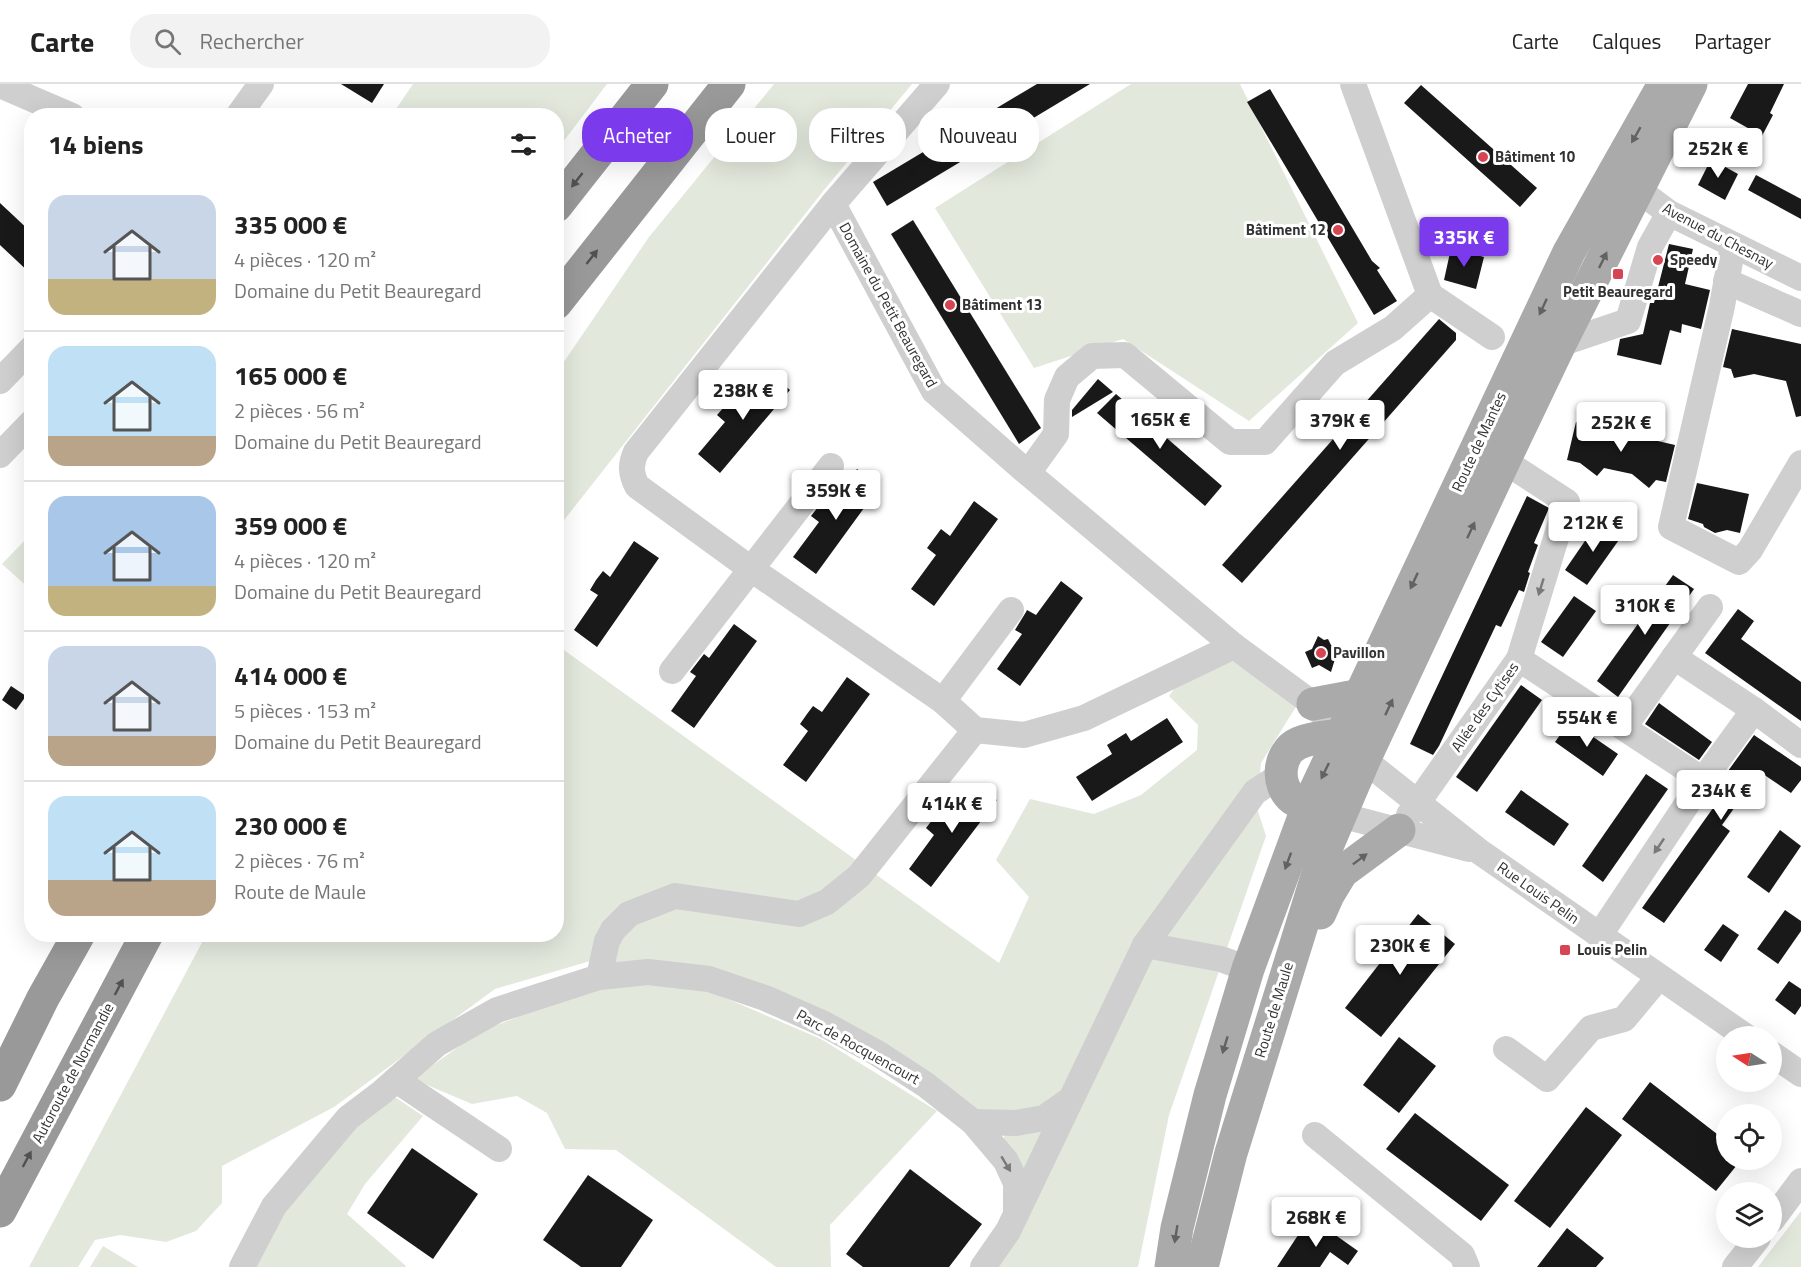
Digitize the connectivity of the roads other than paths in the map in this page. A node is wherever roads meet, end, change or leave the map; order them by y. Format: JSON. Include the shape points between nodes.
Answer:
{"nodes":[{"id":1,"x":261,"y":84,"type":"edge"},
{"id":2,"x":652,"y":84,"type":"edge"},
{"id":3,"x":729,"y":84,"type":"edge"},
{"id":4,"x":937,"y":84,"type":"edge"},
{"id":5,"x":1353,"y":84,"type":"edge"},
{"id":6,"x":1664,"y":84,"type":"edge"},
{"id":7,"x":1691,"y":84,"type":"edge"},
{"id":8,"x":0,"y":85,"type":"edge"},
{"id":9,"x":53,"y":108,"type":"edge"},
{"id":10,"x":244,"y":108,"type":"edge"},
{"id":11,"x":1637,"y":189,"type":"junction"},
{"id":12,"x":564,"y":196,"type":"edge"},
{"id":13,"x":833,"y":204,"type":"junction"},
{"id":14,"x":1669,"y":213,"type":"junction"},
{"id":15,"x":1733,"y":245,"type":"junction"},
{"id":16,"x":1801,"y":278,"type":"edge"},
{"id":17,"x":1726,"y":281,"type":"junction"},
{"id":18,"x":564,"y":293,"type":"edge"},
{"id":19,"x":1430,"y":295,"type":"junction"},
{"id":20,"x":1801,"y":314,"type":"edge"},
{"id":21,"x":1491,"y":338,"type":"dead end"},
{"id":22,"x":1560,"y":344,"type":"junction"},
{"id":23,"x":24,"y":356,"type":"edge"},
{"id":24,"x":0,"y":381,"type":"edge"},
{"id":25,"x":24,"y":430,"type":"edge"},
{"id":26,"x":0,"y":455,"type":"edge"},
{"id":27,"x":1504,"y":461,"type":"junction"},
{"id":28,"x":1801,"y":463,"type":"edge"},
{"id":29,"x":831,"y":466,"type":"dead end"},
{"id":30,"x":1028,"y":473,"type":"junction"},
{"id":31,"x":751,"y":569,"type":"junction"},
{"id":32,"x":1710,"y":608,"type":"dead end"},
{"id":33,"x":1011,"y":610,"type":"dead end"},
{"id":34,"x":1234,"y":646,"type":"junction"},
{"id":35,"x":1674,"y":657,"type":"junction"},
{"id":36,"x":1519,"y":659,"type":"junction"},
{"id":37,"x":672,"y":670,"type":"dead end"},
{"id":38,"x":1361,"y":695,"type":"junction"},
{"id":39,"x":943,"y":702,"type":"junction"},
{"id":40,"x":1313,"y":704,"type":"junction"},
{"id":41,"x":1754,"y":710,"type":"junction"},
{"id":42,"x":1624,"y":727,"type":"junction"},
{"id":43,"x":975,"y":730,"type":"junction"},
{"id":44,"x":1342,"y":735,"type":"junction"},
{"id":45,"x":1801,"y":745,"type":"edge"},
{"id":46,"x":1364,"y":760,"type":"junction"},
{"id":47,"x":1281,"y":775,"type":"junction"},
{"id":48,"x":1703,"y":780,"type":"junction"},
{"id":49,"x":1418,"y":802,"type":"junction"},
{"id":50,"x":1308,"y":806,"type":"junction"},
{"id":51,"x":1340,"y":815,"type":"junction"},
{"id":52,"x":1399,"y":830,"type":"junction"},
{"id":53,"x":1480,"y":852,"type":"junction"},
{"id":54,"x":1599,"y":936,"type":"junction"},
{"id":55,"x":74,"y":942,"type":"edge"},
{"id":56,"x":143,"y":942,"type":"edge"},
{"id":57,"x":1145,"y":945,"type":"junction"},
{"id":58,"x":1292,"y":953,"type":"junction"},
{"id":59,"x":1248,"y":969,"type":"junction"},
{"id":60,"x":599,"y":976,"type":"junction"},
{"id":61,"x":1659,"y":977,"type":"junction"},
{"id":62,"x":43,"y":998,"type":"junction"},
{"id":63,"x":1730,"y":1026,"type":"edge"},
{"id":64,"x":0,"y":1044,"type":"edge"},
{"id":65,"x":1506,"y":1048,"type":"dead end"},
{"id":66,"x":1782,"y":1061,"type":"edge"},
{"id":67,"x":1801,"y":1074,"type":"edge"},
{"id":68,"x":396,"y":1080,"type":"junction"},
{"id":69,"x":0,"y":1084,"type":"edge"},
{"id":70,"x":1070,"y":1100,"type":"junction"},
{"id":71,"x":973,"y":1122,"type":"junction"},
{"id":72,"x":1316,"y":1136,"type":"dead end"},
{"id":73,"x":499,"y":1149,"type":"dead end"},
{"id":74,"x":1231,"y":1153,"type":"junction"},
{"id":75,"x":1801,"y":1181,"type":"edge"},
{"id":76,"x":1782,"y":1207,"type":"edge"},
{"id":77,"x":0,"y":1211,"type":"edge"},
{"id":78,"x":1016,"y":1214,"type":"junction"},
{"id":79,"x":1750,"y":1248,"type":"edge"},
{"id":80,"x":242,"y":1267,"type":"edge"},
{"id":81,"x":983,"y":1267,"type":"edge"},
{"id":82,"x":1171,"y":1267,"type":"edge"},
{"id":83,"x":1202,"y":1267,"type":"edge"},
{"id":84,"x":1223,"y":1267,"type":"edge"},
{"id":85,"x":1467,"y":1267,"type":"edge"},
{"id":86,"x":1735,"y":1267,"type":"edge"}],
"edges":[{"from":1,"to":10,"type":"street"},
{"from":2,"to":12,"type":"highway","one_way":true},
{"from":18,"to":3,"type":"highway","one_way":true},
{"from":4,"to":13,"type":"street","name":"Domaine du Petit Beauregard"},
{"from":5,"to":19,"type":"street"},
{"from":6,"to":38,"type":"main road","name":"Route de Mantes","one_way":true,"via":[[1569,252]]},
{"from":7,"to":11,"type":"main road","name":"Route de Mantes"},
{"from":8,"to":9,"type":"street"},
{"from":11,"to":14,"type":"street","name":"Avenue du Chesnay"},
{"from":22,"to":11,"type":"main road","name":"Route de Mantes","one_way":true},
{"from":13,"to":30,"type":"street","name":"Domaine du Petit Beauregard","via":[[934,391]]},
{"from":13,"to":31,"type":"street","name":"Domaine du Petit Beauregard","via":[[631,462],[631,475],[637,486]]},
{"from":14,"to":15,"type":"street","name":"Avenue du Chesnay"},
{"from":14,"to":22,"type":"street","via":[[1650,247],[1628,321]]},
{"from":15,"to":16,"type":"street","name":"Avenue du Chesnay"},
{"from":15,"to":17,"type":"street"},
{"from":17,"to":20,"type":"street"},
{"from":17,"to":28,"type":"street","via":[[1671,527],[1739,562]]},
{"from":19,"to":21,"type":"street"},
{"from":19,"to":30,"type":"street","via":[[1393,328],[1335,363],[1265,442],[1230,442],[1125,355],[1092,356],[1066,377],[1057,400],[1056,434]]},
{"from":22,"to":27,"type":"main road","name":"Route de Mantes"},
{"from":23,"to":24,"type":"street"},
{"from":25,"to":26,"type":"street"},
{"from":27,"to":36,"type":"street","name":"Allée des Cytises","one_way":true,"via":[[1567,502]]},
{"from":46,"to":27,"type":"main road","name":"Route de Mantes","one_way":true},
{"from":29,"to":31,"type":"street"},
{"from":30,"to":34,"type":"street","name":"Domaine du Petit Beauregard"},
{"from":31,"to":37,"type":"street"},
{"from":31,"to":39,"type":"street","name":"Domaine du Petit Beauregard"},
{"from":32,"to":35,"type":"street"},
{"from":33,"to":39,"type":"street"},
{"from":34,"to":40,"type":"street","name":"Domaine du Petit Beauregard"},
{"from":34,"to":43,"type":"street","via":[[1084,718],[1024,735]]},
{"from":35,"to":41,"type":"street"},
{"from":35,"to":42,"type":"street"},
{"from":36,"to":42,"type":"street"},
{"from":36,"to":49,"type":"street","name":"Allée des Cytises"},
{"from":38,"to":40,"type":"main road"},
{"from":38,"to":44,"type":"main road","name":"Route de Mantes"},
{"from":39,"to":43,"type":"street","name":"Domaine du Petit Beauregard"},
{"from":40,"to":44,"type":"street","name":"Domaine du Petit Beauregard"},
{"from":41,"to":45,"type":"street"},
{"from":41,"to":48,"type":"street"},
{"from":42,"to":48,"type":"street"},
{"from":43,"to":60,"type":"street","via":[[859,876],[827,902],[800,914],[675,896],[629,914],[613,930]]},
{"from":44,"to":46,"type":"main road"},
{"from":44,"to":47,"type":"main road","via":[[1297,743],[1284,760]]},
{"from":44,"to":50,"type":"main road","name":"Route de Mantes","one_way":true},
{"from":46,"to":49,"type":"street","name":"Rue Louis Pelin"},
{"from":46,"to":51,"type":"main road","name":"Route de Maule"},
{"from":47,"to":50,"type":"main road","via":[[1288,794]]},
{"from":47,"to":57,"type":"street","via":[[1255,792]]},
{"from":48,"to":54,"type":"street","one_way":true},
{"from":49,"to":52,"type":"street","name":"Allée des Cytises"},
{"from":49,"to":53,"type":"street","name":"Rue Louis Pelin"},
{"from":50,"to":51,"type":"main road"},
{"from":50,"to":59,"type":"main road","one_way":true},
{"from":51,"to":52,"type":"street","name":"Rue Louis Pelin"},
{"from":51,"to":58,"type":"main road","name":"Route de Maule"},
{"from":52,"to":53,"type":"street","name":"Rue Louis Pelin"},
{"from":58,"to":52,"type":"main road","one_way":true,"via":[[1307,947],[1342,872]]},
{"from":53,"to":54,"type":"street","name":"Rue Louis Pelin"},
{"from":54,"to":61,"type":"street","name":"Rue Louis Pelin"},
{"from":55,"to":62,"type":"highway"},
{"from":77,"to":56,"type":"highway","name":"Autoroute de Normandie","one_way":true},
{"from":57,"to":59,"type":"street","via":[[1221,959]]},
{"from":57,"to":70,"type":"street"},
{"from":58,"to":74,"type":"main road","name":"Route de Maule"},
{"from":59,"to":82,"type":"main road","one_way":true,"via":[[1210,1095]]},
{"from":60,"to":68,"type":"street","name":"Parc de Rocquencourt","via":[[497,1010],[437,1044]]},
{"from":60,"to":71,"type":"street","name":"Parc de Rocquencourt","via":[[648,972],[709,979],[765,998],[877,1053]]},
{"from":61,"to":63,"type":"street","name":"Rue Louis Pelin"},
{"from":61,"to":65,"type":"street","via":[[1624,1019],[1591,1028],[1548,1079]]},
{"from":62,"to":64,"type":"highway"},
{"from":62,"to":69,"type":"highway"},
{"from":66,"to":67,"type":"street"},
{"from":68,"to":73,"type":"street"},
{"from":68,"to":80,"type":"street","name":"Parc de Rocquencourt","via":[[348,1118],[274,1206]]},
{"from":70,"to":71,"type":"street","via":[[1044,1118],[1016,1123]]},
{"from":70,"to":78,"type":"street"},
{"from":71,"to":78,"type":"street","name":"Parc de Rocquencourt","one_way":true,"via":[[1006,1161],[1016,1183]]},
{"from":72,"to":85,"type":"street","via":[[1462,1255]]},
{"from":74,"to":83,"type":"main road","name":"Route de Maule"},
{"from":74,"to":84,"type":"main road"},
{"from":75,"to":76,"type":"street"},
{"from":78,"to":81,"type":"street","name":"Parc de Rocquencourt"},
{"from":79,"to":86,"type":"street"}]}
